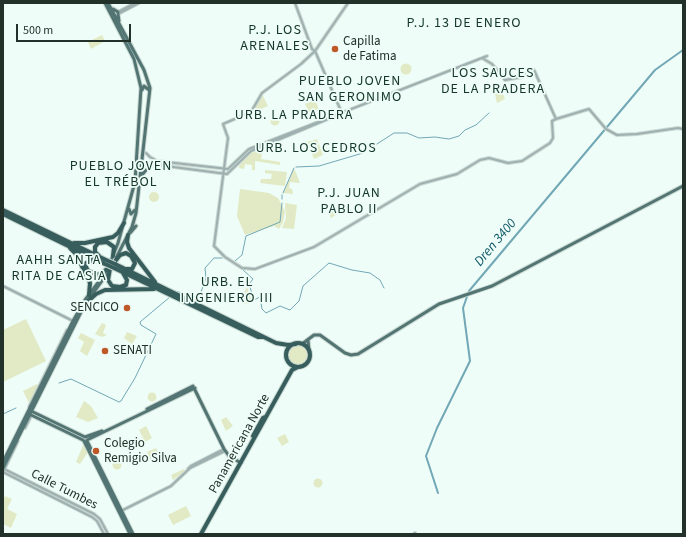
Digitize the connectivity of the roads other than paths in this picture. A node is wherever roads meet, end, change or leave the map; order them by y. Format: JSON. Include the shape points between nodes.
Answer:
{"nodes":[{"id":1,"x":135,"y":3,"type":"edge"},
{"id":2,"x":139,"y":3,"type":"edge"},
{"id":3,"x":295,"y":3,"type":"edge"},
{"id":4,"x":348,"y":3,"type":"edge"},
{"id":5,"x":108,"y":4,"type":"edge"},
{"id":6,"x":118,"y":13,"type":"junction"},
{"id":7,"x":118,"y":24,"type":"junction"},
{"id":8,"x":119,"y":38,"type":"dead end"},
{"id":9,"x":315,"y":51,"type":"junction"},
{"id":10,"x":487,"y":56,"type":"dead end"},
{"id":11,"x":482,"y":58,"type":"junction"},
{"id":12,"x":138,"y":80,"type":"dead end"},
{"id":13,"x":150,"y":93,"type":"junction"},
{"id":14,"x":141,"y":96,"type":"junction"},
{"id":15,"x":342,"y":113,"type":"junction"},
{"id":16,"x":556,"y":119,"type":"junction"},
{"id":17,"x":683,"y":129,"type":"edge"},
{"id":18,"x":144,"y":148,"type":"junction"},
{"id":19,"x":146,"y":153,"type":"joint"},
{"id":20,"x":213,"y":168,"type":"junction"},
{"id":21,"x":225,"y":169,"type":"junction"},
{"id":22,"x":146,"y":170,"type":"joint"},
{"id":23,"x":229,"y":170,"type":"junction"},
{"id":24,"x":213,"y":172,"type":"junction"},
{"id":25,"x":224,"y":174,"type":"junction"},
{"id":26,"x":140,"y":178,"type":"junction"},
{"id":27,"x":683,"y":186,"type":"edge"},
{"id":28,"x":138,"y":202,"type":"junction"},
{"id":29,"x":130,"y":204,"type":"junction"},
{"id":30,"x":3,"y":210,"type":"edge"},
{"id":31,"x":3,"y":214,"type":"edge"},
{"id":32,"x":124,"y":223,"type":"junction"},
{"id":33,"x":136,"y":226,"type":"dead end"},
{"id":34,"x":128,"y":235,"type":"junction"},
{"id":35,"x":68,"y":244,"type":"junction"},
{"id":36,"x":114,"y":256,"type":"junction"},
{"id":37,"x":97,"y":260,"type":"junction"},
{"id":38,"x":105,"y":261,"type":"junction"},
{"id":39,"x":112,"y":267,"type":"junction"},
{"id":40,"x":122,"y":270,"type":"junction"},
{"id":41,"x":3,"y":286,"type":"edge"},
{"id":42,"x":162,"y":289,"type":"junction"},
{"id":43,"x":89,"y":294,"type":"junction"},
{"id":44,"x":86,"y":302,"type":"junction"},
{"id":45,"x":74,"y":322,"type":"junction"},
{"id":46,"x":264,"y":337,"type":"junction"},
{"id":47,"x":308,"y":340,"type":"junction"},
{"id":48,"x":296,"y":344,"type":"junction"},
{"id":49,"x":302,"y":344,"type":"junction"},
{"id":50,"x":309,"y":350,"type":"junction"},
{"id":51,"x":298,"y":367,"type":"junction"},
{"id":52,"x":29,"y":412,"type":"junction"},
{"id":53,"x":85,"y":439,"type":"junction"},
{"id":54,"x":225,"y":450,"type":"junction"},
{"id":55,"x":3,"y":459,"type":"edge"},
{"id":56,"x":3,"y":462,"type":"edge"},
{"id":57,"x":240,"y":462,"type":"junction"},
{"id":58,"x":3,"y":471,"type":"edge"},
{"id":59,"x":120,"y":511,"type":"junction"},
{"id":60,"x":130,"y":533,"type":"edge"},
{"id":61,"x":104,"y":534,"type":"edge"},
{"id":62,"x":108,"y":534,"type":"edge"},
{"id":63,"x":199,"y":534,"type":"edge"}],
"edges":[{"from":1,"to":6,"type":"street"},
{"from":2,"to":6,"type":"street"},
{"from":3,"to":9,"type":"street"},
{"from":4,"to":9,"type":"street"},
{"from":5,"to":6,"type":"main road"},
{"from":5,"to":7,"type":"main road"},
{"from":5,"to":7,"type":"main road"},
{"from":6,"to":7,"type":"main road"},
{"from":7,"to":8,"type":"main road"},
{"from":7,"to":13,"type":"main road","via":[[146,74]]},
{"from":7,"to":14,"type":"main road","via":[[136,65]]},
{"from":9,"to":15,"type":"street"},
{"from":9,"to":21,"type":"street","via":[[262,93],[251,112],[222,124],[228,138]]},
{"from":10,"to":11,"type":"street"},
{"from":11,"to":15,"type":"street"},
{"from":11,"to":16,"type":"street","via":[[492,64],[505,80],[522,77],[534,71]]},
{"from":12,"to":14,"type":"main road"},
{"from":13,"to":14,"type":"main road","via":[[148,87],[144,86]]},
{"from":13,"to":18,"type":"main road"},
{"from":14,"to":29,"type":"main road","via":[[136,174]]},
{"from":15,"to":23,"type":"street","via":[[249,149]]},
{"from":16,"to":17,"type":"street","via":[[589,109],[605,128],[617,135]]},
{"from":16,"to":25,"type":"street","via":[[552,121],[553,138],[550,144],[522,161],[508,163],[489,158],[480,160],[457,174],[426,181],[314,247],[251,270],[242,268],[225,257],[214,246]]},
{"from":18,"to":19,"type":"main road"},
{"from":18,"to":26,"type":"main road"},
{"from":19,"to":20,"type":"street","via":[[157,161]]},
{"from":20,"to":21,"type":"street"},
{"from":20,"to":24,"type":"street"},
{"from":21,"to":23,"type":"street"},
{"from":21,"to":25,"type":"street"},
{"from":22,"to":24,"type":"street","via":[[158,165]]},
{"from":22,"to":26,"type":"main road"},
{"from":23,"to":25,"type":"street"},
{"from":24,"to":25,"type":"street"},
{"from":26,"to":28,"type":"main road"},
{"from":27,"to":47,"type":"main road","via":[[492,286],[440,304],[356,355],[345,353],[322,336],[314,335]]},
{"from":28,"to":29,"type":"main road","via":[[131,214]]},
{"from":28,"to":34,"type":"main road"},
{"from":29,"to":32,"type":"main road"},
{"from":30,"to":35,"type":"highway"},
{"from":31,"to":35,"type":"highway"},
{"from":32,"to":35,"type":"highway","via":[[118,233],[111,237]]},
{"from":32,"to":36,"type":"main road"},
{"from":33,"to":34,"type":"main road"},
{"from":34,"to":39,"type":"main road"},
{"from":34,"to":42,"type":"highway","via":[[127,242],[131,250],[149,276]]},
{"from":35,"to":37,"type":"highway"},
{"from":35,"to":38,"type":"highway"},
{"from":35,"to":43,"type":"highway","via":[[76,254],[90,283]]},
{"from":36,"to":38,"type":"highway","via":[[112,244],[101,242],[94,249]]},
{"from":36,"to":39,"type":"main road"},
{"from":37,"to":38,"type":"highway"},
{"from":37,"to":39,"type":"highway","via":[[86,263],[88,271],[99,274]]},
{"from":38,"to":39,"type":"highway","bridge":true},
{"from":39,"to":40,"type":"highway"},
{"from":39,"to":40,"type":"highway","via":[[109,282],[114,287],[127,283]]},
{"from":39,"to":40,"type":"highway","via":[[119,256],[126,253],[133,258],[135,265],[132,269]]},
{"from":39,"to":43,"type":"main road"},
{"from":39,"to":44,"type":"main road"},
{"from":40,"to":42,"type":"highway"},
{"from":41,"to":45,"type":"street"},
{"from":42,"to":44,"type":"highway","via":[[105,290]]},
{"from":42,"to":46,"type":"highway"},
{"from":42,"to":46,"type":"highway","via":[[258,337]]},
{"from":43,"to":45,"type":"main road"},
{"from":44,"to":45,"type":"main road"},
{"from":45,"to":52,"type":"main road"},
{"from":46,"to":48,"type":"highway","via":[[280,344]]},
{"from":47,"to":49,"type":"main road"},
{"from":47,"to":50,"type":"main road"},
{"from":48,"to":49,"type":"highway"},
{"from":48,"to":51,"type":"highway","via":[[289,348],[286,357],[290,364]]},
{"from":49,"to":50,"type":"highway"},
{"from":50,"to":51,"type":"highway","via":[[309,360],[305,365]]},
{"from":51,"to":57,"type":"highway","name":"Panamericana Norte","via":[[292,370]]},
{"from":52,"to":53,"type":"main road"},
{"from":52,"to":55,"type":"street"},
{"from":52,"to":56,"type":"main road"},
{"from":52,"to":58,"type":"main road"},
{"from":53,"to":54,"type":"main road","via":[[194,387]]},
{"from":53,"to":59,"type":"main road"},
{"from":54,"to":57,"type":"main road"},
{"from":54,"to":59,"type":"street","via":[[191,466],[174,484]]},
{"from":57,"to":63,"type":"highway","name":"Panamericana Norte"},
{"from":58,"to":61,"type":"street","name":"Calle Tumbes","via":[[92,517]]},
{"from":58,"to":62,"type":"street","name":"Calle Tumbes","via":[[94,514],[100,519]]},
{"from":59,"to":60,"type":"main road"}]}
